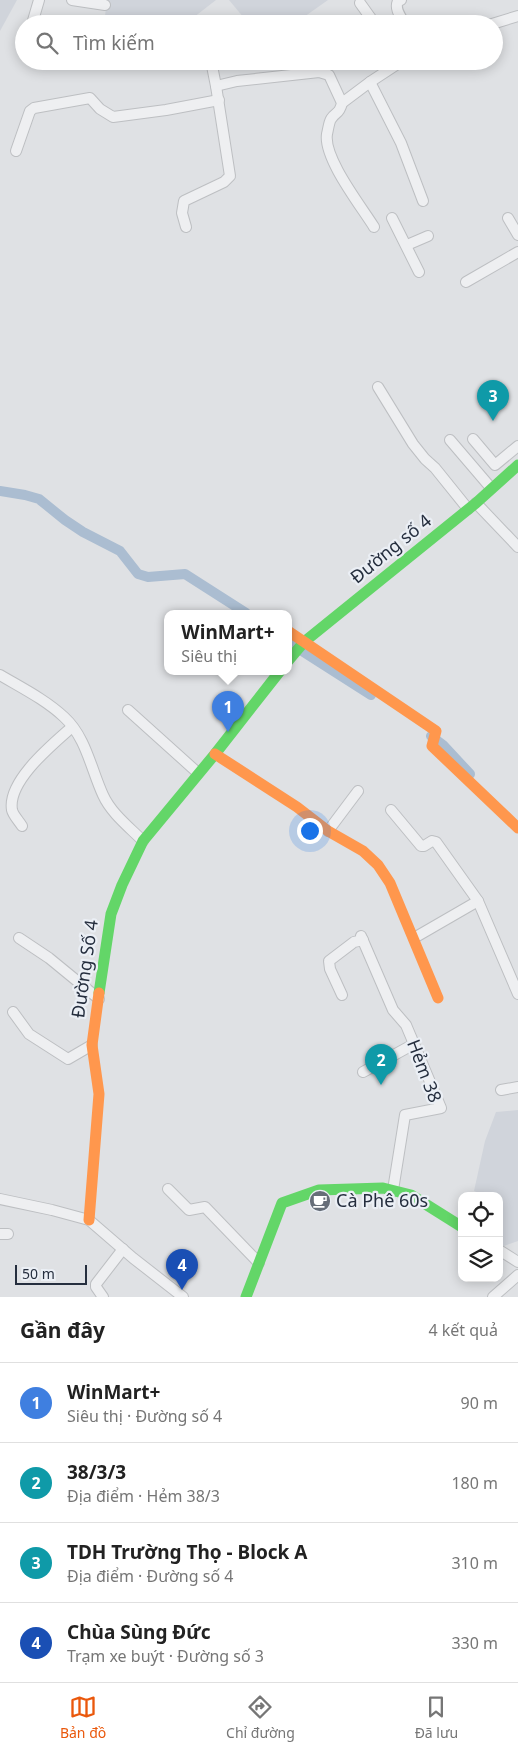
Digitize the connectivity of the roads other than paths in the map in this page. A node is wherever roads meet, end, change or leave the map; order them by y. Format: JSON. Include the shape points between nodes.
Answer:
{"nodes":[{"id":1,"x":39,"y":0,"type":"edge"},
{"id":2,"x":72,"y":0,"type":"edge"},
{"id":3,"x":401,"y":0,"type":"edge"},
{"id":4,"x":360,"y":2,"type":"dead end"},
{"id":5,"x":105,"y":5,"type":"dead end"},
{"id":6,"x":35,"y":15,"type":"edge"},
{"id":7,"x":369,"y":15,"type":"edge"},
{"id":8,"x":400,"y":15,"type":"edge"},
{"id":9,"x":518,"y":16,"type":"edge"},
{"id":10,"x":503,"y":21,"type":"edge"},
{"id":11,"x":213,"y":70,"type":"edge"},
{"id":12,"x":387,"y":70,"type":"edge"},
{"id":13,"x":370,"y":82,"type":"junction"},
{"id":14,"x":216,"y":86,"type":"junction"},
{"id":15,"x":219,"y":100,"type":"junction"},
{"id":16,"x":342,"y":103,"type":"junction"},
{"id":17,"x":16,"y":151,"type":"dead end"},
{"id":18,"x":423,"y":201,"type":"dead end"},
{"id":19,"x":392,"y":218,"type":"dead end"},
{"id":20,"x":508,"y":218,"type":"dead end"},
{"id":21,"x":186,"y":227,"type":"dead end"},
{"id":22,"x":374,"y":227,"type":"dead end"},
{"id":23,"x":518,"y":235,"type":"edge"},
{"id":24,"x":428,"y":236,"type":"dead end"},
{"id":25,"x":407,"y":246,"type":"junction"},
{"id":26,"x":518,"y":252,"type":"edge"},
{"id":27,"x":419,"y":272,"type":"dead end"},
{"id":28,"x":466,"y":282,"type":"dead end"},
{"id":29,"x":378,"y":386,"type":"dead end"},
{"id":30,"x":450,"y":440,"type":"dead end"},
{"id":31,"x":473,"y":440,"type":"dead end"},
{"id":32,"x":518,"y":446,"type":"edge"},
{"id":33,"x":516,"y":471,"type":"edge"},
{"id":34,"x":491,"y":488,"type":"junction"},
{"id":35,"x":472,"y":506,"type":"junction"},
{"id":36,"x":518,"y":546,"type":"edge"},
{"id":37,"x":292,"y":634,"type":"edge"},
{"id":38,"x":304,"y":642,"type":"junction"},
{"id":39,"x":292,"y":657,"type":"edge"},
{"id":40,"x":277,"y":675,"type":"edge"},
{"id":41,"x":0,"y":676,"type":"edge"},
{"id":42,"x":128,"y":710,"type":"dead end"},
{"id":43,"x":72,"y":727,"type":"junction"},
{"id":44,"x":214,"y":754,"type":"junction"},
{"id":45,"x":198,"y":773,"type":"junction"},
{"id":46,"x":358,"y":791,"type":"dead end"},
{"id":47,"x":391,"y":810,"type":"dead end"},
{"id":48,"x":22,"y":826,"type":"dead end"},
{"id":49,"x":518,"y":828,"type":"edge"},
{"id":50,"x":328,"y":831,"type":"junction"},
{"id":51,"x":143,"y":841,"type":"junction"},
{"id":52,"x":478,"y":901,"type":"junction"},
{"id":53,"x":19,"y":938,"type":"dead end"},
{"id":54,"x":414,"y":938,"type":"junction"},
{"id":55,"x":518,"y":994,"type":"edge"},
{"id":56,"x":342,"y":995,"type":"dead end"},
{"id":57,"x":438,"y":998,"type":"dead end"},
{"id":58,"x":99,"y":999,"type":"junction"},
{"id":59,"x":13,"y":1012,"type":"dead end"},
{"id":60,"x":414,"y":1044,"type":"junction"},
{"id":61,"x":92,"y":1045,"type":"junction"},
{"id":62,"x":363,"y":1072,"type":"dead end"},
{"id":63,"x":518,"y":1088,"type":"edge"},
{"id":64,"x":501,"y":1090,"type":"dead end"},
{"id":65,"x":168,"y":1188,"type":"dead end"},
{"id":66,"x":393,"y":1190,"type":"junction"},
{"id":67,"x":0,"y":1199,"type":"edge"},
{"id":68,"x":89,"y":1220,"type":"junction"},
{"id":69,"x":458,"y":1224,"type":"edge"},
{"id":70,"x":123,"y":1249,"type":"junction"},
{"id":71,"x":503,"y":1253,"type":"edge"},
{"id":72,"x":518,"y":1262,"type":"edge"},
{"id":73,"x":259,"y":1263,"type":"junction"},
{"id":74,"x":518,"y":1275,"type":"edge"},
{"id":75,"x":103,"y":1297,"type":"edge"},
{"id":76,"x":183,"y":1297,"type":"edge"},
{"id":77,"x":246,"y":1297,"type":"edge"},
{"id":78,"x":493,"y":1297,"type":"edge"}],
"edges":[{"from":1,"to":6,"type":"street"},
{"from":2,"to":5,"type":"street"},
{"from":3,"to":8,"type":"street","via":[[396,4]]},
{"from":4,"to":7,"type":"street"},
{"from":9,"to":10,"type":"street"},
{"from":11,"to":14,"type":"street"},
{"from":12,"to":13,"type":"street"},
{"from":13,"to":16,"type":"street"},
{"from":13,"to":18,"type":"street","via":[[401,143]]},
{"from":14,"to":15,"type":"street"},
{"from":14,"to":16,"type":"street","via":[[319,72],[329,75]]},
{"from":15,"to":17,"type":"street","via":[[113,117],[90,98],[34,108]]},
{"from":15,"to":21,"type":"street","via":[[229,178],[184,201],[182,213]]},
{"from":16,"to":22,"type":"street","via":[[340,112],[331,120],[328,148],[334,165]]},
{"from":19,"to":25,"type":"street"},
{"from":20,"to":23,"type":"street"},
{"from":24,"to":25,"type":"street"},
{"from":25,"to":27,"type":"street"},
{"from":26,"to":28,"type":"street"},
{"from":29,"to":35,"type":"street","via":[[413,444]]},
{"from":30,"to":34,"type":"street"},
{"from":31,"to":32,"type":"street","via":[[495,465]]},
{"from":33,"to":34,"type":"street","name":"Đường số 4"},
{"from":34,"to":35,"type":"street","name":"Đường số 4"},
{"from":35,"to":36,"type":"street"},
{"from":35,"to":38,"type":"street","name":"Đường số 4"},
{"from":37,"to":38,"type":"street"},
{"from":38,"to":39,"type":"street","name":"Đường số 4"},
{"from":38,"to":49,"type":"street","via":[[436,731],[432,746]]},
{"from":40,"to":44,"type":"street"},
{"from":41,"to":43,"type":"street","via":[[42,700],[65,717]]},
{"from":42,"to":45,"type":"street"},
{"from":43,"to":48,"type":"street","via":[[44,751],[17,784],[11,807]]},
{"from":43,"to":51,"type":"street","via":[[80,737],[103,796],[117,816]]},
{"from":44,"to":45,"type":"street","name":"Đường Số 4"},
{"from":44,"to":50,"type":"street","via":[[297,807]]},
{"from":45,"to":51,"type":"street","name":"Đường Số 4"},
{"from":46,"to":50,"type":"street"},
{"from":47,"to":52,"type":"street","via":[[422,846],[436,842]]},
{"from":50,"to":54,"type":"street","via":[[363,851],[378,865],[390,883]]},
{"from":51,"to":58,"type":"street","name":"Đường Số 4","via":[[111,914]]},
{"from":52,"to":54,"type":"street"},
{"from":52,"to":55,"type":"street"},
{"from":53,"to":58,"type":"street"},
{"from":54,"to":57,"type":"street"},
{"from":56,"to":60,"type":"street","name":"Hẻm 38","via":[[329,961],[362,938],[393,1010],[406,1025]]},
{"from":58,"to":61,"type":"street","name":"Đường Số 4"},
{"from":59,"to":61,"type":"street","via":[[29,1034],[68,1059]]},
{"from":60,"to":62,"type":"street"},
{"from":60,"to":66,"type":"street","name":"Hẻm 38","via":[[441,1108],[405,1115]]},
{"from":61,"to":68,"type":"street","name":"Đường Số 4","via":[[99,1094]]},
{"from":63,"to":64,"type":"street"},
{"from":65,"to":73,"type":"street","via":[[188,1210],[205,1207]]},
{"from":66,"to":69,"type":"street","via":[[411,1195]]},
{"from":66,"to":73,"type":"street","via":[[319,1190],[282,1203]]},
{"from":67,"to":68,"type":"street"},
{"from":68,"to":70,"type":"street"},
{"from":70,"to":75,"type":"street","via":[[96,1284]]},
{"from":70,"to":76,"type":"street"},
{"from":71,"to":72,"type":"street"},
{"from":73,"to":77,"type":"street"},
{"from":74,"to":78,"type":"street"}]}
